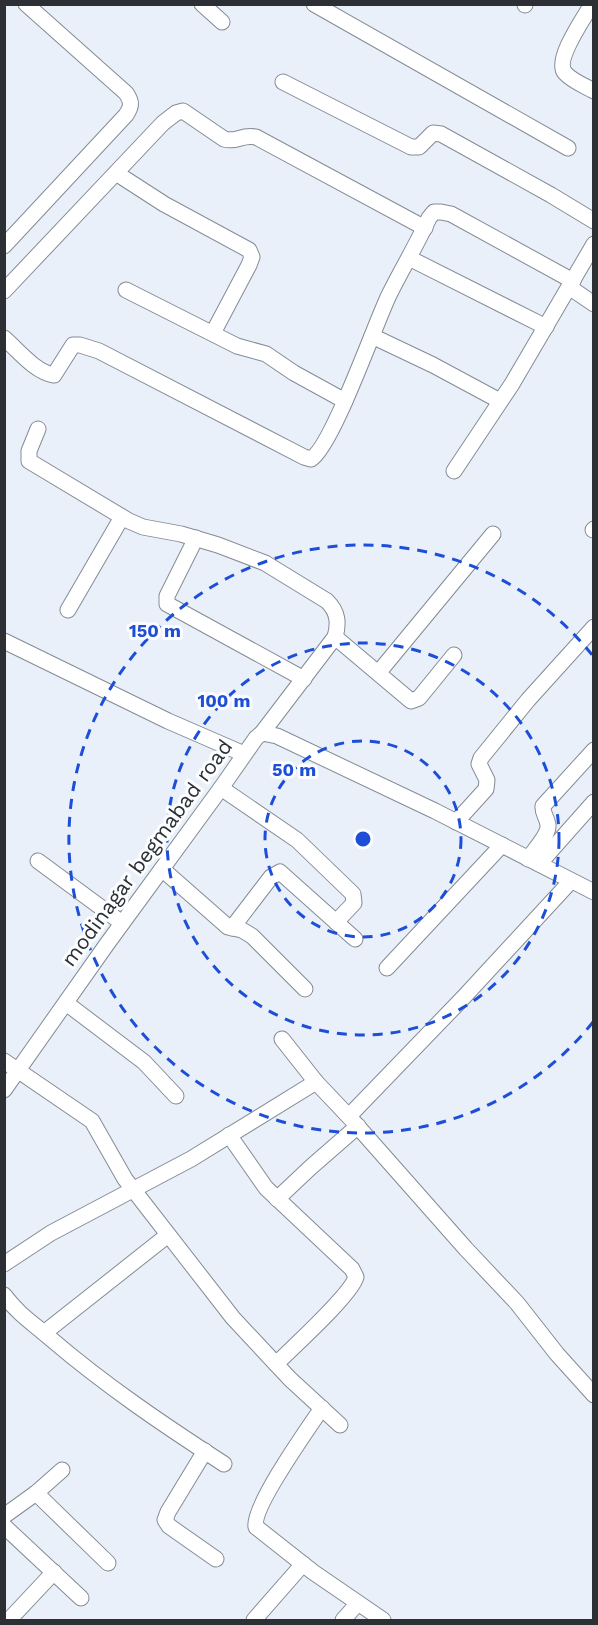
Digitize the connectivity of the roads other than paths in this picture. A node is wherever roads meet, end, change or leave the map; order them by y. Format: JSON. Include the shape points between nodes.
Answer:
{"nodes":[{"id":1,"x":26,"y":4,"type":"edge"},
{"id":2,"x":202,"y":4,"type":"edge"},
{"id":3,"x":314,"y":4,"type":"edge"},
{"id":4,"x":592,"y":4,"type":"edge"},
{"id":5,"x":222,"y":22,"type":"dead end"},
{"id":6,"x":283,"y":82,"type":"dead end"},
{"id":7,"x":594,"y":91,"type":"edge"},
{"id":8,"x":568,"y":148,"type":"dead end"},
{"id":9,"x":116,"y":173,"type":"junction"},
{"id":10,"x":594,"y":221,"type":"edge"},
{"id":11,"x":425,"y":228,"type":"junction"},
{"id":12,"x":594,"y":244,"type":"edge"},
{"id":13,"x":4,"y":246,"type":"edge"},
{"id":14,"x":409,"y":258,"type":"junction"},
{"id":15,"x":571,"y":284,"type":"junction"},
{"id":16,"x":126,"y":290,"type":"dead end"},
{"id":17,"x":4,"y":291,"type":"edge"},
{"id":18,"x":594,"y":304,"type":"edge"},
{"id":19,"x":546,"y":327,"type":"junction"},
{"id":20,"x":213,"y":333,"type":"junction"},
{"id":21,"x":372,"y":336,"type":"junction"},
{"id":22,"x":4,"y":338,"type":"edge"},
{"id":23,"x":345,"y":401,"type":"junction"},
{"id":24,"x":500,"y":401,"type":"junction"},
{"id":25,"x":38,"y":429,"type":"dead end"},
{"id":26,"x":454,"y":471,"type":"dead end"},
{"id":27,"x":122,"y":517,"type":"junction"},
{"id":28,"x":493,"y":534,"type":"dead end"},
{"id":29,"x":196,"y":538,"type":"junction"},
{"id":30,"x":68,"y":610,"type":"dead end"},
{"id":31,"x":594,"y":627,"type":"edge"},
{"id":32,"x":335,"y":637,"type":"junction"},
{"id":33,"x":4,"y":641,"type":"edge"},
{"id":34,"x":454,"y":655,"type":"dead end"},
{"id":35,"x":379,"y":672,"type":"junction"},
{"id":36,"x":304,"y":679,"type":"junction"},
{"id":37,"x":262,"y":733,"type":"junction"},
{"id":38,"x":594,"y":750,"type":"edge"},
{"id":39,"x":244,"y":754,"type":"junction"},
{"id":40,"x":221,"y":788,"type":"junction"},
{"id":41,"x":594,"y":802,"type":"edge"},
{"id":42,"x":462,"y":826,"type":"junction"},
{"id":43,"x":501,"y":845,"type":"junction"},
{"id":44,"x":38,"y":861,"type":"dead end"},
{"id":45,"x":533,"y":862,"type":"junction"},
{"id":46,"x":162,"y":869,"type":"junction"},
{"id":47,"x":571,"y":881,"type":"junction"},
{"id":48,"x":594,"y":892,"type":"edge"},
{"id":49,"x":336,"y":922,"type":"junction"},
{"id":50,"x":122,"y":923,"type":"junction"},
{"id":51,"x":232,"y":928,"type":"junction"},
{"id":52,"x":355,"y":939,"type":"dead end"},
{"id":53,"x":387,"y":968,"type":"dead end"},
{"id":54,"x":304,"y":989,"type":"dead end"},
{"id":55,"x":66,"y":1003,"type":"junction"},
{"id":56,"x":282,"y":1039,"type":"dead end"},
{"id":57,"x":4,"y":1062,"type":"edge"},
{"id":58,"x":18,"y":1072,"type":"junction"},
{"id":59,"x":316,"y":1082,"type":"junction"},
{"id":60,"x":4,"y":1090,"type":"edge"},
{"id":61,"x":176,"y":1096,"type":"dead end"},
{"id":62,"x":354,"y":1121,"type":"junction"},
{"id":63,"x":229,"y":1136,"type":"junction"},
{"id":64,"x":133,"y":1191,"type":"junction"},
{"id":65,"x":277,"y":1199,"type":"junction"},
{"id":66,"x":168,"y":1234,"type":"junction"},
{"id":67,"x":4,"y":1264,"type":"edge"},
{"id":68,"x":4,"y":1295,"type":"edge"},
{"id":69,"x":44,"y":1334,"type":"junction"},
{"id":70,"x":276,"y":1364,"type":"junction"},
{"id":71,"x":594,"y":1395,"type":"edge"},
{"id":72,"x":322,"y":1408,"type":"junction"},
{"id":73,"x":340,"y":1425,"type":"dead end"},
{"id":74,"x":205,"y":1451,"type":"junction"},
{"id":75,"x":224,"y":1464,"type":"dead end"},
{"id":76,"x":62,"y":1470,"type":"dead end"},
{"id":77,"x":36,"y":1493,"type":"junction"},
{"id":78,"x":4,"y":1516,"type":"edge"},
{"id":79,"x":4,"y":1526,"type":"edge"},
{"id":80,"x":216,"y":1559,"type":"dead end"},
{"id":81,"x":108,"y":1563,"type":"dead end"},
{"id":82,"x":303,"y":1564,"type":"junction"},
{"id":83,"x":54,"y":1572,"type":"junction"},
{"id":84,"x":81,"y":1598,"type":"dead end"},
{"id":85,"x":358,"y":1603,"type":"junction"},
{"id":86,"x":9,"y":1620,"type":"edge"},
{"id":87,"x":254,"y":1620,"type":"edge"},
{"id":88,"x":343,"y":1620,"type":"edge"},
{"id":89,"x":383,"y":1620,"type":"edge"}],
"edges":[{"from":1,"to":13,"type":"street","via":[[126,93],[131,107]]},
{"from":2,"to":5,"type":"street"},
{"from":3,"to":8,"type":"street"},
{"from":4,"to":7,"type":"street","via":[[566,49],[561,66],[570,77]]},
{"from":6,"to":10,"type":"street","via":[[411,147],[419,147],[433,133],[441,134]]},
{"from":9,"to":11,"type":"street","via":[[163,123],[183,111],[224,139],[256,137]]},
{"from":9,"to":17,"type":"street"},
{"from":9,"to":20,"type":"street","via":[[249,250],[249,265]]},
{"from":11,"to":14,"type":"street"},
{"from":11,"to":15,"type":"street","via":[[434,212],[451,214]]},
{"from":12,"to":15,"type":"street"},
{"from":14,"to":19,"type":"street"},
{"from":14,"to":21,"type":"street"},
{"from":15,"to":18,"type":"street"},
{"from":15,"to":19,"type":"street"},
{"from":16,"to":20,"type":"street"},
{"from":19,"to":24,"type":"street"},
{"from":20,"to":23,"type":"street","via":[[266,354]]},
{"from":21,"to":23,"type":"street"},
{"from":21,"to":24,"type":"street"},
{"from":22,"to":23,"type":"street","via":[[34,365],[54,375],[73,345],[99,351],[310,459],[319,451]]},
{"from":24,"to":26,"type":"street"},
{"from":25,"to":27,"type":"street","via":[[29,461]]},
{"from":27,"to":29,"type":"street","via":[[144,527]]},
{"from":27,"to":30,"type":"street"},
{"from":28,"to":35,"type":"street"},
{"from":29,"to":32,"type":"street","via":[[265,563],[327,601],[338,621]]},
{"from":29,"to":36,"type":"street","via":[[167,596],[167,604]]},
{"from":31,"to":42,"type":"street","via":[[479,761],[488,784]]},
{"from":32,"to":35,"type":"street"},
{"from":32,"to":36,"type":"street"},
{"from":33,"to":39,"type":"street"},
{"from":34,"to":35,"type":"street","via":[[414,701]]},
{"from":36,"to":37,"type":"street"},
{"from":37,"to":39,"type":"street","name":"modinagar begmabad road"},
{"from":37,"to":42,"type":"street","name":"modinagar begmabad road","via":[[277,736]]},
{"from":38,"to":45,"type":"street","via":[[543,806],[547,830]]},
{"from":39,"to":40,"type":"street","name":"modinagar begmabad road"},
{"from":40,"to":46,"type":"street","name":"modinagar begmabad road"},
{"from":40,"to":49,"type":"street","via":[[297,840],[352,894],[354,903]]},
{"from":41,"to":45,"type":"street"},
{"from":42,"to":43,"type":"street","name":"modinagar begmabad road"},
{"from":43,"to":45,"type":"street","name":"modinagar begmabad road"},
{"from":43,"to":53,"type":"street"},
{"from":44,"to":50,"type":"street"},
{"from":45,"to":47,"type":"street","name":"modinagar begmabad road"},
{"from":46,"to":50,"type":"street","name":"modinagar begmabad road"},
{"from":46,"to":51,"type":"street"},
{"from":47,"to":48,"type":"street","name":"modinagar begmabad road"},
{"from":47,"to":62,"type":"street"},
{"from":49,"to":51,"type":"street","via":[[283,873],[277,872]]},
{"from":49,"to":52,"type":"street"},
{"from":50,"to":55,"type":"street","name":"modinagar begmabad road"},
{"from":51,"to":54,"type":"street","via":[[252,936]]},
{"from":55,"to":58,"type":"street","name":"modinagar begmabad road"},
{"from":55,"to":61,"type":"street","via":[[144,1062]]},
{"from":56,"to":59,"type":"street"},
{"from":57,"to":58,"type":"street"},
{"from":58,"to":60,"type":"street","name":"modinagar begmabad road"},
{"from":58,"to":64,"type":"street","via":[[92,1121]]},
{"from":59,"to":62,"type":"street"},
{"from":59,"to":63,"type":"street"},
{"from":62,"to":65,"type":"street"},
{"from":62,"to":71,"type":"street"},
{"from":63,"to":64,"type":"street"},
{"from":63,"to":65,"type":"street"},
{"from":64,"to":66,"type":"street"},
{"from":64,"to":67,"type":"street","via":[[51,1233]]},
{"from":65,"to":70,"type":"street","via":[[356,1277],[336,1304]]},
{"from":66,"to":69,"type":"street"},
{"from":66,"to":70,"type":"street","via":[[233,1318]]},
{"from":68,"to":69,"type":"street","via":[[22,1317]]},
{"from":69,"to":74,"type":"street","via":[[119,1394]]},
{"from":70,"to":72,"type":"street"},
{"from":72,"to":73,"type":"street"},
{"from":72,"to":82,"type":"street","via":[[287,1460],[255,1522],[261,1532]]},
{"from":74,"to":75,"type":"street"},
{"from":74,"to":80,"type":"street","via":[[165,1520]]},
{"from":76,"to":77,"type":"street"},
{"from":77,"to":78,"type":"street"},
{"from":77,"to":81,"type":"street"},
{"from":79,"to":83,"type":"street"},
{"from":82,"to":85,"type":"street"},
{"from":82,"to":87,"type":"street"},
{"from":83,"to":84,"type":"street"},
{"from":83,"to":86,"type":"street"},
{"from":85,"to":88,"type":"street"},
{"from":85,"to":89,"type":"street"}]}
